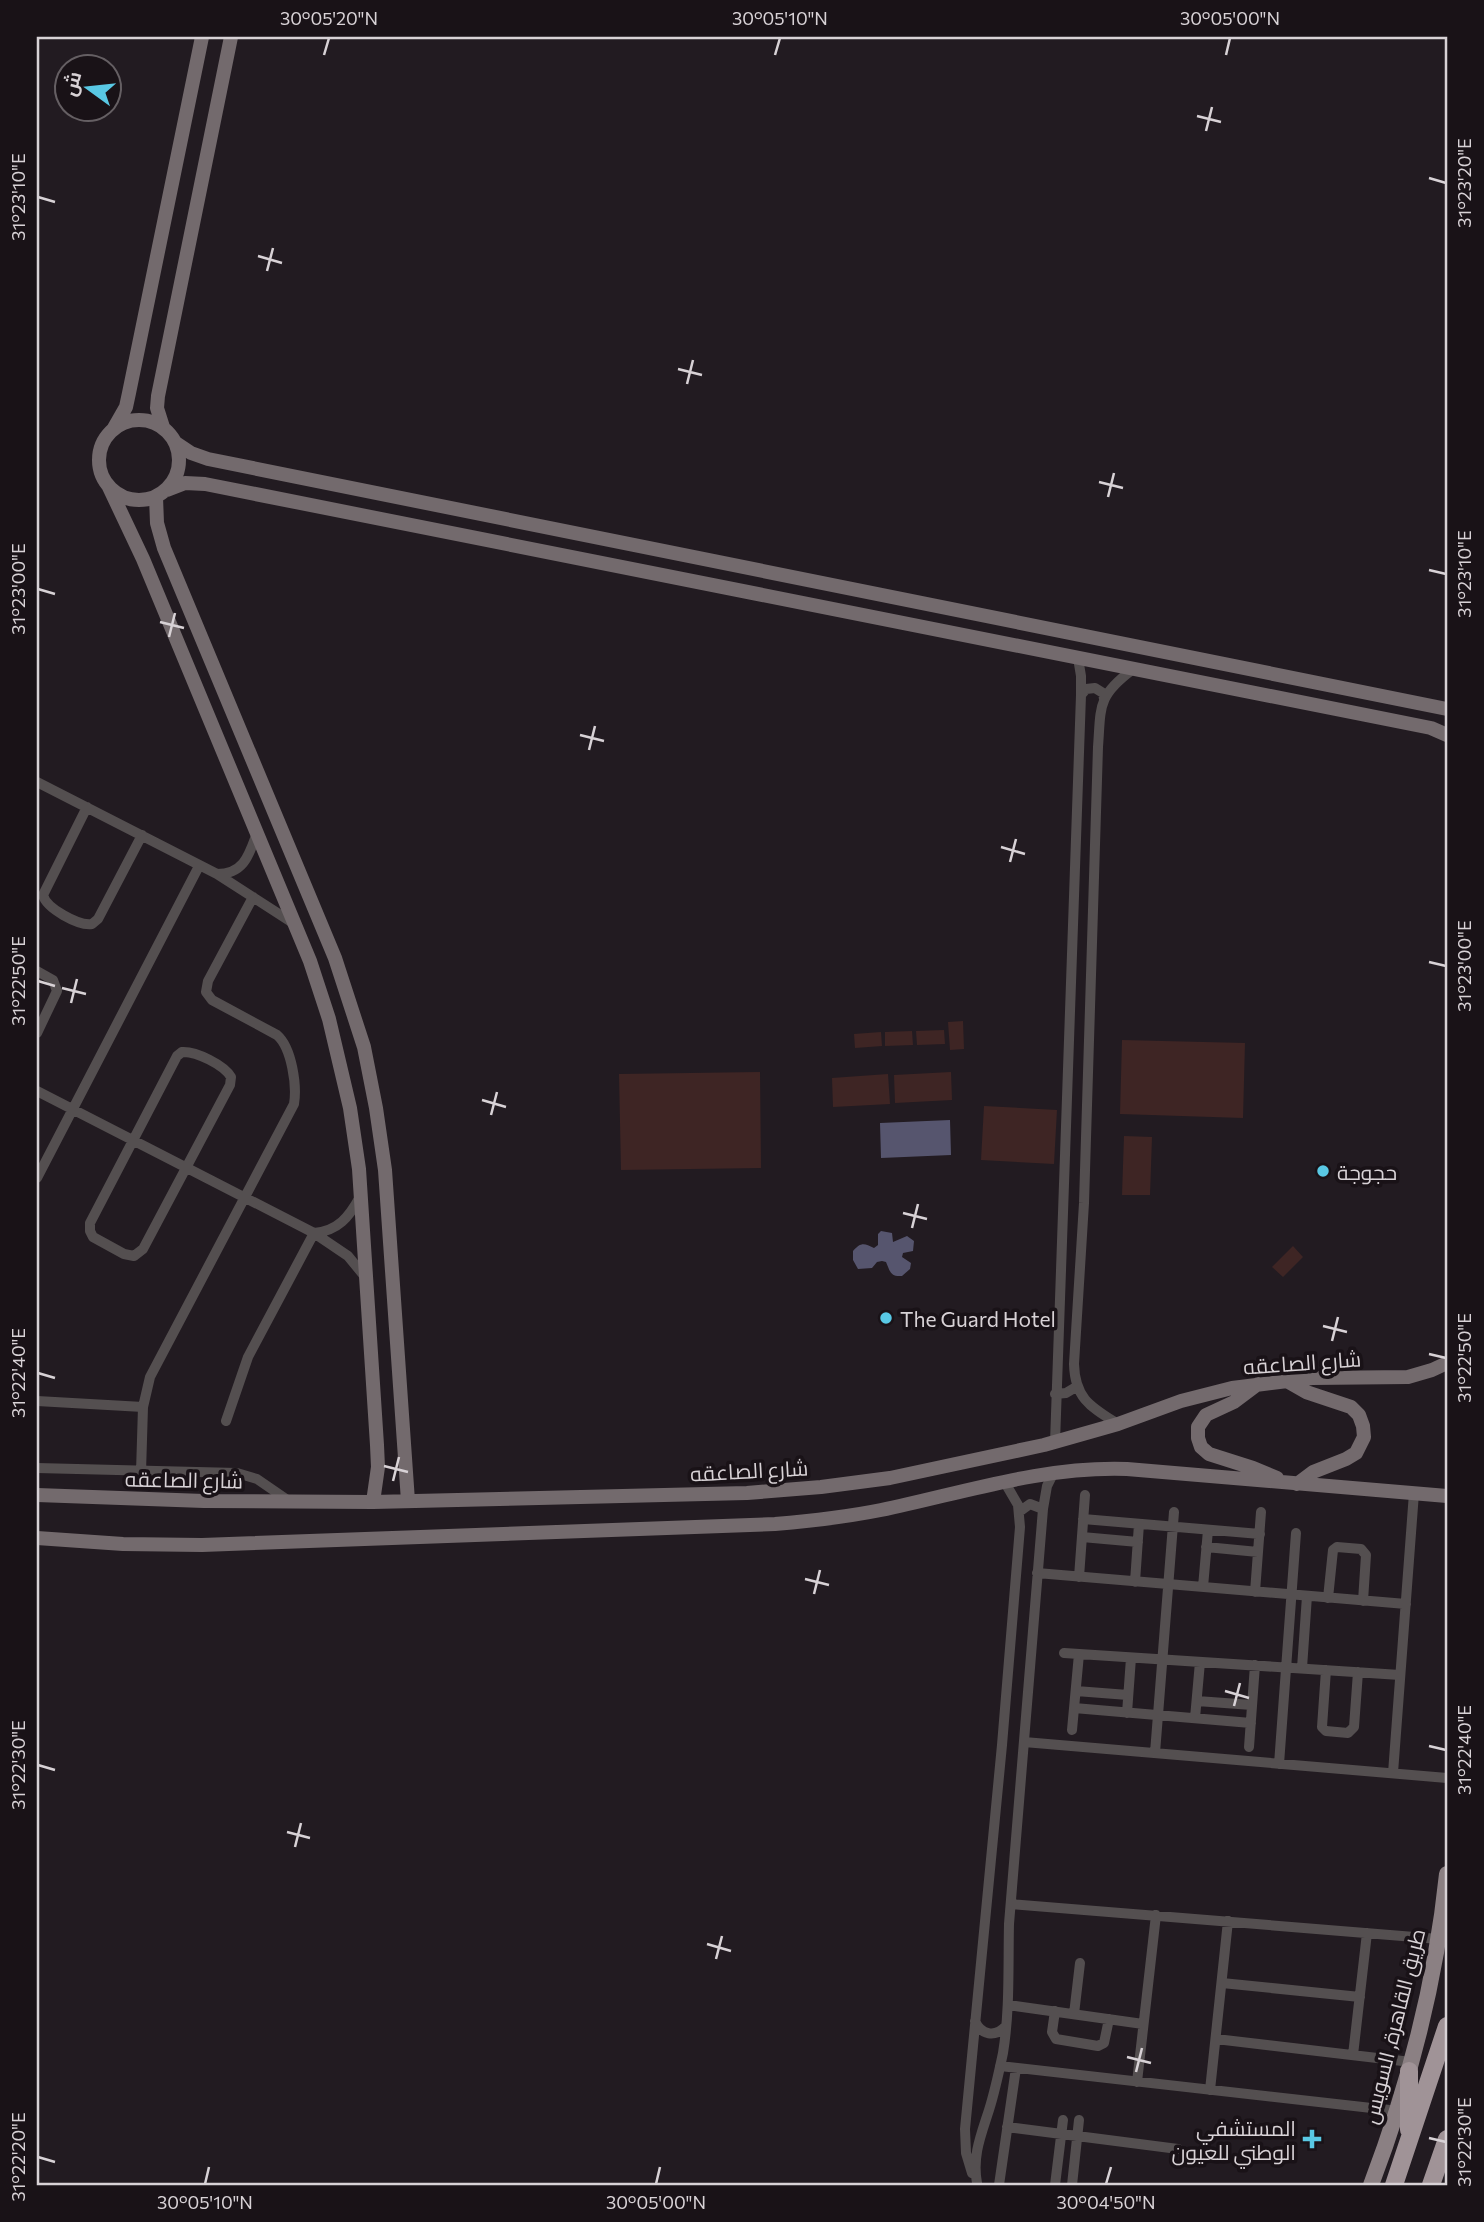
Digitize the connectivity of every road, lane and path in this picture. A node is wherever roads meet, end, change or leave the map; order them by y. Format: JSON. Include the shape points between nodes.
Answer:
{"nodes":[{"id":1,"x":202,"y":37,"type":"edge"},
{"id":2,"x":231,"y":37,"type":"edge"},
{"id":3,"x":163,"y":427,"type":"junction"},
{"id":4,"x":114,"y":428,"type":"junction"},
{"id":5,"x":176,"y":443,"type":"junction"},
{"id":6,"x":108,"y":485,"type":"junction"},
{"id":7,"x":161,"y":493,"type":"junction"},
{"id":8,"x":1078,"y":658,"type":"junction"},
{"id":9,"x":1132,"y":670,"type":"junction"},
{"id":10,"x":1081,"y":695,"type":"junction"},
{"id":11,"x":1104,"y":699,"type":"junction"},
{"id":12,"x":1447,"y":709,"type":"edge"},
{"id":13,"x":1447,"y":735,"type":"edge"},
{"id":14,"x":37,"y":782,"type":"edge"},
{"id":15,"x":87,"y":807,"type":"junction"},
{"id":16,"x":257,"y":833,"type":"junction"},
{"id":17,"x":142,"y":835,"type":"junction"},
{"id":18,"x":198,"y":868,"type":"dead end"},
{"id":19,"x":217,"y":874,"type":"junction"},
{"id":20,"x":253,"y":897,"type":"junction"},
{"id":21,"x":293,"y":923,"type":"junction"},
{"id":22,"x":37,"y":971,"type":"edge"},
{"id":23,"x":37,"y":1033,"type":"edge"},
{"id":24,"x":37,"y":1091,"type":"edge"},
{"id":25,"x":72,"y":1109,"type":"junction"},
{"id":26,"x":133,"y":1140,"type":"junction"},
{"id":27,"x":186,"y":1167,"type":"junction"},
{"id":28,"x":37,"y":1178,"type":"edge"},
{"id":29,"x":360,"y":1195,"type":"junction"},
{"id":30,"x":246,"y":1198,"type":"junction"},
{"id":31,"x":314,"y":1233,"type":"junction"},
{"id":32,"x":366,"y":1279,"type":"junction"},
{"id":33,"x":1447,"y":1363,"type":"edge"},
{"id":34,"x":1285,"y":1380,"type":"junction"},
{"id":35,"x":1259,"y":1383,"type":"junction"},
{"id":36,"x":1076,"y":1387,"type":"junction"},
{"id":37,"x":1055,"y":1394,"type":"junction"},
{"id":38,"x":39,"y":1399,"type":"edge"},
{"id":39,"x":143,"y":1407,"type":"junction"},
{"id":40,"x":226,"y":1421,"type":"dead end"},
{"id":41,"x":1118,"y":1424,"type":"junction"},
{"id":42,"x":1055,"y":1443,"type":"junction"},
{"id":43,"x":37,"y":1468,"type":"edge"},
{"id":44,"x":141,"y":1472,"type":"junction"},
{"id":45,"x":1054,"y":1472,"type":"junction"},
{"id":46,"x":1004,"y":1481,"type":"junction"},
{"id":47,"x":1291,"y":1483,"type":"junction"},
{"id":48,"x":1414,"y":1493,"type":"junction"},
{"id":49,"x":37,"y":1495,"type":"edge"},
{"id":50,"x":1085,"y":1495,"type":"dead end"},
{"id":51,"x":1447,"y":1496,"type":"edge"},
{"id":52,"x":289,"y":1501,"type":"junction"},
{"id":53,"x":408,"y":1501,"type":"junction"},
{"id":54,"x":373,"y":1502,"type":"junction"},
{"id":55,"x":1043,"y":1510,"type":"junction"},
{"id":56,"x":1019,"y":1512,"type":"junction"},
{"id":57,"x":1174,"y":1512,"type":"dead end"},
{"id":58,"x":1261,"y":1512,"type":"dead end"},
{"id":59,"x":1083,"y":1519,"type":"junction"},
{"id":60,"x":1139,"y":1524,"type":"junction"},
{"id":61,"x":1173,"y":1527,"type":"junction"},
{"id":62,"x":1208,"y":1530,"type":"junction"},
{"id":63,"x":1296,"y":1533,"type":"dead end"},
{"id":64,"x":1260,"y":1534,"type":"junction"},
{"id":65,"x":1082,"y":1537,"type":"junction"},
{"id":66,"x":37,"y":1538,"type":"edge"},
{"id":67,"x":1138,"y":1542,"type":"junction"},
{"id":68,"x":1206,"y":1547,"type":"junction"},
{"id":69,"x":1258,"y":1552,"type":"junction"},
{"id":70,"x":1037,"y":1573,"type":"junction"},
{"id":71,"x":1079,"y":1577,"type":"junction"},
{"id":72,"x":1135,"y":1582,"type":"junction"},
{"id":73,"x":1168,"y":1584,"type":"junction"},
{"id":74,"x":1203,"y":1587,"type":"junction"},
{"id":75,"x":1255,"y":1592,"type":"junction"},
{"id":76,"x":1292,"y":1595,"type":"junction"},
{"id":77,"x":1307,"y":1596,"type":"junction"},
{"id":78,"x":1328,"y":1598,"type":"junction"},
{"id":79,"x":1363,"y":1601,"type":"junction"},
{"id":80,"x":1406,"y":1605,"type":"junction"},
{"id":81,"x":1064,"y":1653,"type":"dead end"},
{"id":82,"x":1079,"y":1654,"type":"junction"},
{"id":83,"x":1131,"y":1658,"type":"junction"},
{"id":84,"x":1161,"y":1659,"type":"junction"},
{"id":85,"x":1200,"y":1662,"type":"junction"},
{"id":86,"x":1255,"y":1665,"type":"junction"},
{"id":87,"x":1286,"y":1667,"type":"junction"},
{"id":88,"x":1302,"y":1668,"type":"junction"},
{"id":89,"x":1325,"y":1670,"type":"junction"},
{"id":90,"x":1358,"y":1672,"type":"junction"},
{"id":91,"x":1400,"y":1675,"type":"junction"},
{"id":92,"x":1076,"y":1691,"type":"junction"},
{"id":93,"x":1128,"y":1695,"type":"junction"},
{"id":94,"x":1196,"y":1701,"type":"junction"},
{"id":95,"x":1252,"y":1705,"type":"junction"},
{"id":96,"x":1074,"y":1708,"type":"junction"},
{"id":97,"x":1127,"y":1713,"type":"junction"},
{"id":98,"x":1157,"y":1715,"type":"junction"},
{"id":99,"x":1195,"y":1718,"type":"junction"},
{"id":100,"x":1251,"y":1723,"type":"junction"},
{"id":101,"x":1072,"y":1730,"type":"dead end"},
{"id":102,"x":1024,"y":1742,"type":"junction"},
{"id":103,"x":1249,"y":1747,"type":"dead end"},
{"id":104,"x":1155,"y":1753,"type":"junction"},
{"id":105,"x":1279,"y":1764,"type":"junction"},
{"id":106,"x":1393,"y":1773,"type":"junction"},
{"id":107,"x":1447,"y":1778,"type":"edge"},
{"id":108,"x":1447,"y":1874,"type":"edge"},
{"id":109,"x":1011,"y":1904,"type":"junction"},
{"id":110,"x":1156,"y":1915,"type":"junction"},
{"id":111,"x":1228,"y":1921,"type":"junction"},
{"id":112,"x":1367,"y":1933,"type":"junction"},
{"id":113,"x":1439,"y":1938,"type":"junction"},
{"id":114,"x":1080,"y":1963,"type":"dead end"},
{"id":115,"x":1222,"y":1983,"type":"junction"},
{"id":116,"x":1360,"y":1997,"type":"junction"},
{"id":117,"x":1008,"y":2005,"type":"junction"},
{"id":118,"x":1055,"y":2011,"type":"junction"},
{"id":119,"x":1074,"y":2014,"type":"junction"},
{"id":120,"x":1109,"y":2019,"type":"junction"},
{"id":121,"x":974,"y":2020,"type":"junction"},
{"id":122,"x":1143,"y":2024,"type":"junction"},
{"id":123,"x":1006,"y":2026,"type":"junction"},
{"id":124,"x":1447,"y":2026,"type":"edge"},
{"id":125,"x":1216,"y":2039,"type":"junction"},
{"id":126,"x":1353,"y":2055,"type":"junction"},
{"id":127,"x":1000,"y":2066,"type":"junction"},
{"id":128,"x":1410,"y":2066,"type":"junction"},
{"id":129,"x":1016,"y":2068,"type":"junction"},
{"id":130,"x":1137,"y":2082,"type":"junction"},
{"id":131,"x":1210,"y":2090,"type":"junction"},
{"id":132,"x":1398,"y":2111,"type":"junction"},
{"id":133,"x":1063,"y":2120,"type":"dead end"},
{"id":134,"x":1079,"y":2120,"type":"dead end"},
{"id":135,"x":1007,"y":2127,"type":"junction"},
{"id":136,"x":1061,"y":2134,"type":"junction"},
{"id":137,"x":1077,"y":2136,"type":"junction"},
{"id":138,"x":1447,"y":2139,"type":"edge"},
{"id":139,"x":1409,"y":2147,"type":"junction"},
{"id":140,"x":1178,"y":2149,"type":"dead end"},
{"id":141,"x":1059,"y":2155,"type":"junction"},
{"id":142,"x":1075,"y":2157,"type":"junction"},
{"id":143,"x":978,"y":2184,"type":"edge"},
{"id":144,"x":999,"y":2185,"type":"edge"},
{"id":145,"x":1055,"y":2185,"type":"edge"},
{"id":146,"x":1072,"y":2185,"type":"edge"},
{"id":147,"x":1371,"y":2185,"type":"edge"},
{"id":148,"x":1394,"y":2185,"type":"edge"},
{"id":149,"x":1431,"y":2185,"type":"edge"}],
"edges":[{"from":1,"to":4,"type":"street","via":[[126,407]]},
{"from":2,"to":3,"type":"street","via":[[158,396]]},
{"from":3,"to":4,"type":"street","via":[[144,419]]},
{"from":3,"to":5,"type":"street"},
{"from":4,"to":6,"type":"street","via":[[99,456]]},
{"from":5,"to":7,"type":"street","via":[[178,473]]},
{"from":5,"to":12,"type":"street","via":[[208,459]]},
{"from":6,"to":7,"type":"street","via":[[135,500]]},
{"from":6,"to":16,"type":"street"},
{"from":7,"to":8,"type":"street","via":[[185,483],[205,484]]},
{"from":7,"to":53,"type":"street","via":[[157,523],[164,548],[335,958],[363,1047],[384,1170]]},
{"from":8,"to":9,"type":"street"},
{"from":8,"to":10,"type":"street"},
{"from":9,"to":11,"type":"street","via":[[1112,685]]},
{"from":9,"to":13,"type":"street","via":[[1431,728]]},
{"from":10,"to":11,"type":"street","via":[[1095,688]]},
{"from":10,"to":37,"type":"street"},
{"from":11,"to":36,"type":"street","via":[[1098,747]]},
{"from":14,"to":15,"type":"street"},
{"from":15,"to":17,"type":"street"},
{"from":15,"to":17,"type":"street","via":[[43,895],[50,907],[83,924],[98,919]]},
{"from":16,"to":19,"type":"street","via":[[243,865]]},
{"from":16,"to":21,"type":"street"},
{"from":17,"to":19,"type":"street"},
{"from":18,"to":25,"type":"street"},
{"from":19,"to":20,"type":"street"},
{"from":20,"to":21,"type":"street"},
{"from":20,"to":30,"type":"street","via":[[206,992],[284,1042],[295,1097]]},
{"from":21,"to":29,"type":"street","via":[[337,1048],[352,1118]]},
{"from":22,"to":23,"type":"street","via":[[53,980],[57,991]]},
{"from":24,"to":25,"type":"street"},
{"from":25,"to":26,"type":"street"},
{"from":25,"to":28,"type":"street"},
{"from":26,"to":27,"type":"street"},
{"from":26,"to":27,"type":"street","via":[[89,1227],[95,1239],[124,1254],[134,1256],[143,1249]]},
{"from":26,"to":27,"type":"street","via":[[179,1054],[189,1052],[224,1069],[231,1077],[230,1085]]},
{"from":27,"to":30,"type":"street"},
{"from":29,"to":31,"type":"street","via":[[338,1226]]},
{"from":29,"to":32,"type":"street"},
{"from":30,"to":31,"type":"street"},
{"from":30,"to":39,"type":"street","via":[[155,1368]]},
{"from":31,"to":32,"type":"street","via":[[348,1256]]},
{"from":31,"to":40,"type":"street","via":[[248,1357]]},
{"from":32,"to":54,"type":"street","via":[[378,1456]]},
{"from":33,"to":34,"type":"street","name":"شارع الصاعقه","via":[[1395,1378]]},
{"from":34,"to":35,"type":"street","name":"شارع الصاعقه"},
{"from":34,"to":47,"type":"street","via":[[1351,1407],[1364,1432],[1351,1457]]},
{"from":35,"to":41,"type":"street","name":"شارع الصاعقه","via":[[1181,1401]]},
{"from":35,"to":47,"type":"street","via":[[1206,1415],[1198,1427],[1198,1438],[1213,1457]]},
{"from":36,"to":37,"type":"street"},
{"from":36,"to":41,"type":"street","via":[[1091,1406]]},
{"from":37,"to":42,"type":"street"},
{"from":38,"to":39,"type":"street"},
{"from":39,"to":44,"type":"street"},
{"from":41,"to":42,"type":"street","name":"شارع الصاعقه"},
{"from":42,"to":53,"type":"street","name":"شارع الصاعقه","via":[[821,1488]]},
{"from":43,"to":44,"type":"street"},
{"from":44,"to":52,"type":"street","via":[[244,1475]]},
{"from":45,"to":46,"type":"street"},
{"from":45,"to":47,"type":"street","via":[[1127,1469]]},
{"from":45,"to":55,"type":"street"},
{"from":46,"to":56,"type":"street"},
{"from":46,"to":66,"type":"street","via":[[854,1515],[775,1524],[202,1545]]},
{"from":47,"to":48,"type":"street"},
{"from":48,"to":51,"type":"street"},
{"from":48,"to":80,"type":"street"},
{"from":49,"to":52,"type":"street","name":"شارع الصاعقه"},
{"from":50,"to":59,"type":"street"},
{"from":52,"to":54,"type":"street","name":"شارع الصاعقه"},
{"from":53,"to":54,"type":"street","name":"شارع الصاعقه"},
{"from":55,"to":56,"type":"street","via":[[1030,1504]]},
{"from":55,"to":70,"type":"street"},
{"from":56,"to":121,"type":"street","via":[[1004,1732]]},
{"from":57,"to":61,"type":"street"},
{"from":58,"to":64,"type":"street"},
{"from":59,"to":60,"type":"street"},
{"from":59,"to":65,"type":"street"},
{"from":60,"to":61,"type":"street"},
{"from":60,"to":67,"type":"street"},
{"from":61,"to":62,"type":"street"},
{"from":61,"to":73,"type":"street"},
{"from":62,"to":64,"type":"street"},
{"from":62,"to":68,"type":"street"},
{"from":63,"to":76,"type":"street"},
{"from":64,"to":69,"type":"street"},
{"from":65,"to":67,"type":"street"},
{"from":65,"to":71,"type":"street"},
{"from":67,"to":72,"type":"street"},
{"from":68,"to":69,"type":"street"},
{"from":68,"to":74,"type":"street"},
{"from":69,"to":75,"type":"street"},
{"from":70,"to":71,"type":"street"},
{"from":70,"to":102,"type":"street"},
{"from":71,"to":72,"type":"street"},
{"from":72,"to":73,"type":"street"},
{"from":73,"to":74,"type":"street"},
{"from":73,"to":84,"type":"street"},
{"from":74,"to":75,"type":"street"},
{"from":75,"to":76,"type":"street"},
{"from":76,"to":77,"type":"street"},
{"from":76,"to":87,"type":"street"},
{"from":77,"to":78,"type":"street"},
{"from":77,"to":88,"type":"street"},
{"from":78,"to":79,"type":"street"},
{"from":78,"to":79,"type":"street","via":[[1333,1550],[1361,1549],[1366,1555]]},
{"from":79,"to":80,"type":"street"},
{"from":80,"to":91,"type":"street"},
{"from":81,"to":82,"type":"street"},
{"from":82,"to":83,"type":"street"},
{"from":82,"to":92,"type":"street"},
{"from":83,"to":84,"type":"street"},
{"from":83,"to":93,"type":"street"},
{"from":84,"to":85,"type":"street"},
{"from":84,"to":98,"type":"street"},
{"from":85,"to":86,"type":"street"},
{"from":85,"to":94,"type":"street"},
{"from":86,"to":87,"type":"street"},
{"from":86,"to":95,"type":"street"},
{"from":87,"to":88,"type":"street"},
{"from":87,"to":105,"type":"street"},
{"from":88,"to":89,"type":"street"},
{"from":89,"to":90,"type":"street"},
{"from":89,"to":90,"type":"street","via":[[1322,1727],[1348,1733],[1354,1727]]},
{"from":90,"to":91,"type":"street"},
{"from":91,"to":106,"type":"street"},
{"from":92,"to":93,"type":"street"},
{"from":92,"to":96,"type":"street"},
{"from":93,"to":97,"type":"street"},
{"from":94,"to":95,"type":"street"},
{"from":94,"to":99,"type":"street"},
{"from":95,"to":100,"type":"street"},
{"from":96,"to":97,"type":"street"},
{"from":96,"to":101,"type":"street"},
{"from":97,"to":98,"type":"street"},
{"from":98,"to":99,"type":"street"},
{"from":98,"to":104,"type":"street"},
{"from":99,"to":100,"type":"street"},
{"from":100,"to":103,"type":"street"},
{"from":102,"to":104,"type":"street"},
{"from":102,"to":109,"type":"street"},
{"from":104,"to":105,"type":"street"},
{"from":105,"to":106,"type":"street"},
{"from":106,"to":107,"type":"street"},
{"from":108,"to":113,"type":"main road","name":"طريق القاهرة, السويس"},
{"from":109,"to":110,"type":"street"},
{"from":109,"to":117,"type":"street"},
{"from":110,"to":111,"type":"street"},
{"from":110,"to":122,"type":"street"},
{"from":111,"to":112,"type":"street"},
{"from":111,"to":115,"type":"street"},
{"from":112,"to":113,"type":"street"},
{"from":112,"to":116,"type":"street"},
{"from":113,"to":128,"type":"main road","name":"طريق القاهرة, السويس"},
{"from":114,"to":119,"type":"street"},
{"from":115,"to":116,"type":"street"},
{"from":115,"to":125,"type":"street"},
{"from":116,"to":126,"type":"street"},
{"from":117,"to":118,"type":"street"},
{"from":117,"to":123,"type":"street"},
{"from":118,"to":119,"type":"street"},
{"from":118,"to":120,"type":"street","via":[[1052,2032],[1056,2039],[1098,2046],[1104,2043]]},
{"from":119,"to":120,"type":"street"},
{"from":120,"to":122,"type":"street"},
{"from":121,"to":123,"type":"street","via":[[988,2034],[999,2033]]},
{"from":121,"to":143,"type":"street","via":[[964,2137]]},
{"from":122,"to":130,"type":"street"},
{"from":123,"to":127,"type":"street"},
{"from":124,"to":139,"type":"highway"},
{"from":125,"to":126,"type":"street"},
{"from":125,"to":131,"type":"street"},
{"from":126,"to":128,"type":"street"},
{"from":127,"to":129,"type":"street"},
{"from":127,"to":143,"type":"street","via":[[975,2154]]},
{"from":128,"to":132,"type":"main road","name":"طريق القاهرة, السويس"},
{"from":128,"to":139,"type":"highway"},
{"from":129,"to":130,"type":"street"},
{"from":129,"to":135,"type":"street"},
{"from":130,"to":131,"type":"street"},
{"from":131,"to":132,"type":"street"},
{"from":132,"to":147,"type":"main road","name":"طريق القاهرة, السويس"},
{"from":133,"to":136,"type":"street"},
{"from":134,"to":137,"type":"street"},
{"from":135,"to":136,"type":"street"},
{"from":135,"to":144,"type":"street"},
{"from":136,"to":137,"type":"street"},
{"from":136,"to":141,"type":"street"},
{"from":137,"to":140,"type":"street"},
{"from":137,"to":142,"type":"street"},
{"from":138,"to":149,"type":"highway"},
{"from":139,"to":148,"type":"highway"},
{"from":141,"to":142,"type":"street"},
{"from":141,"to":145,"type":"street"},
{"from":142,"to":146,"type":"street"}]}
